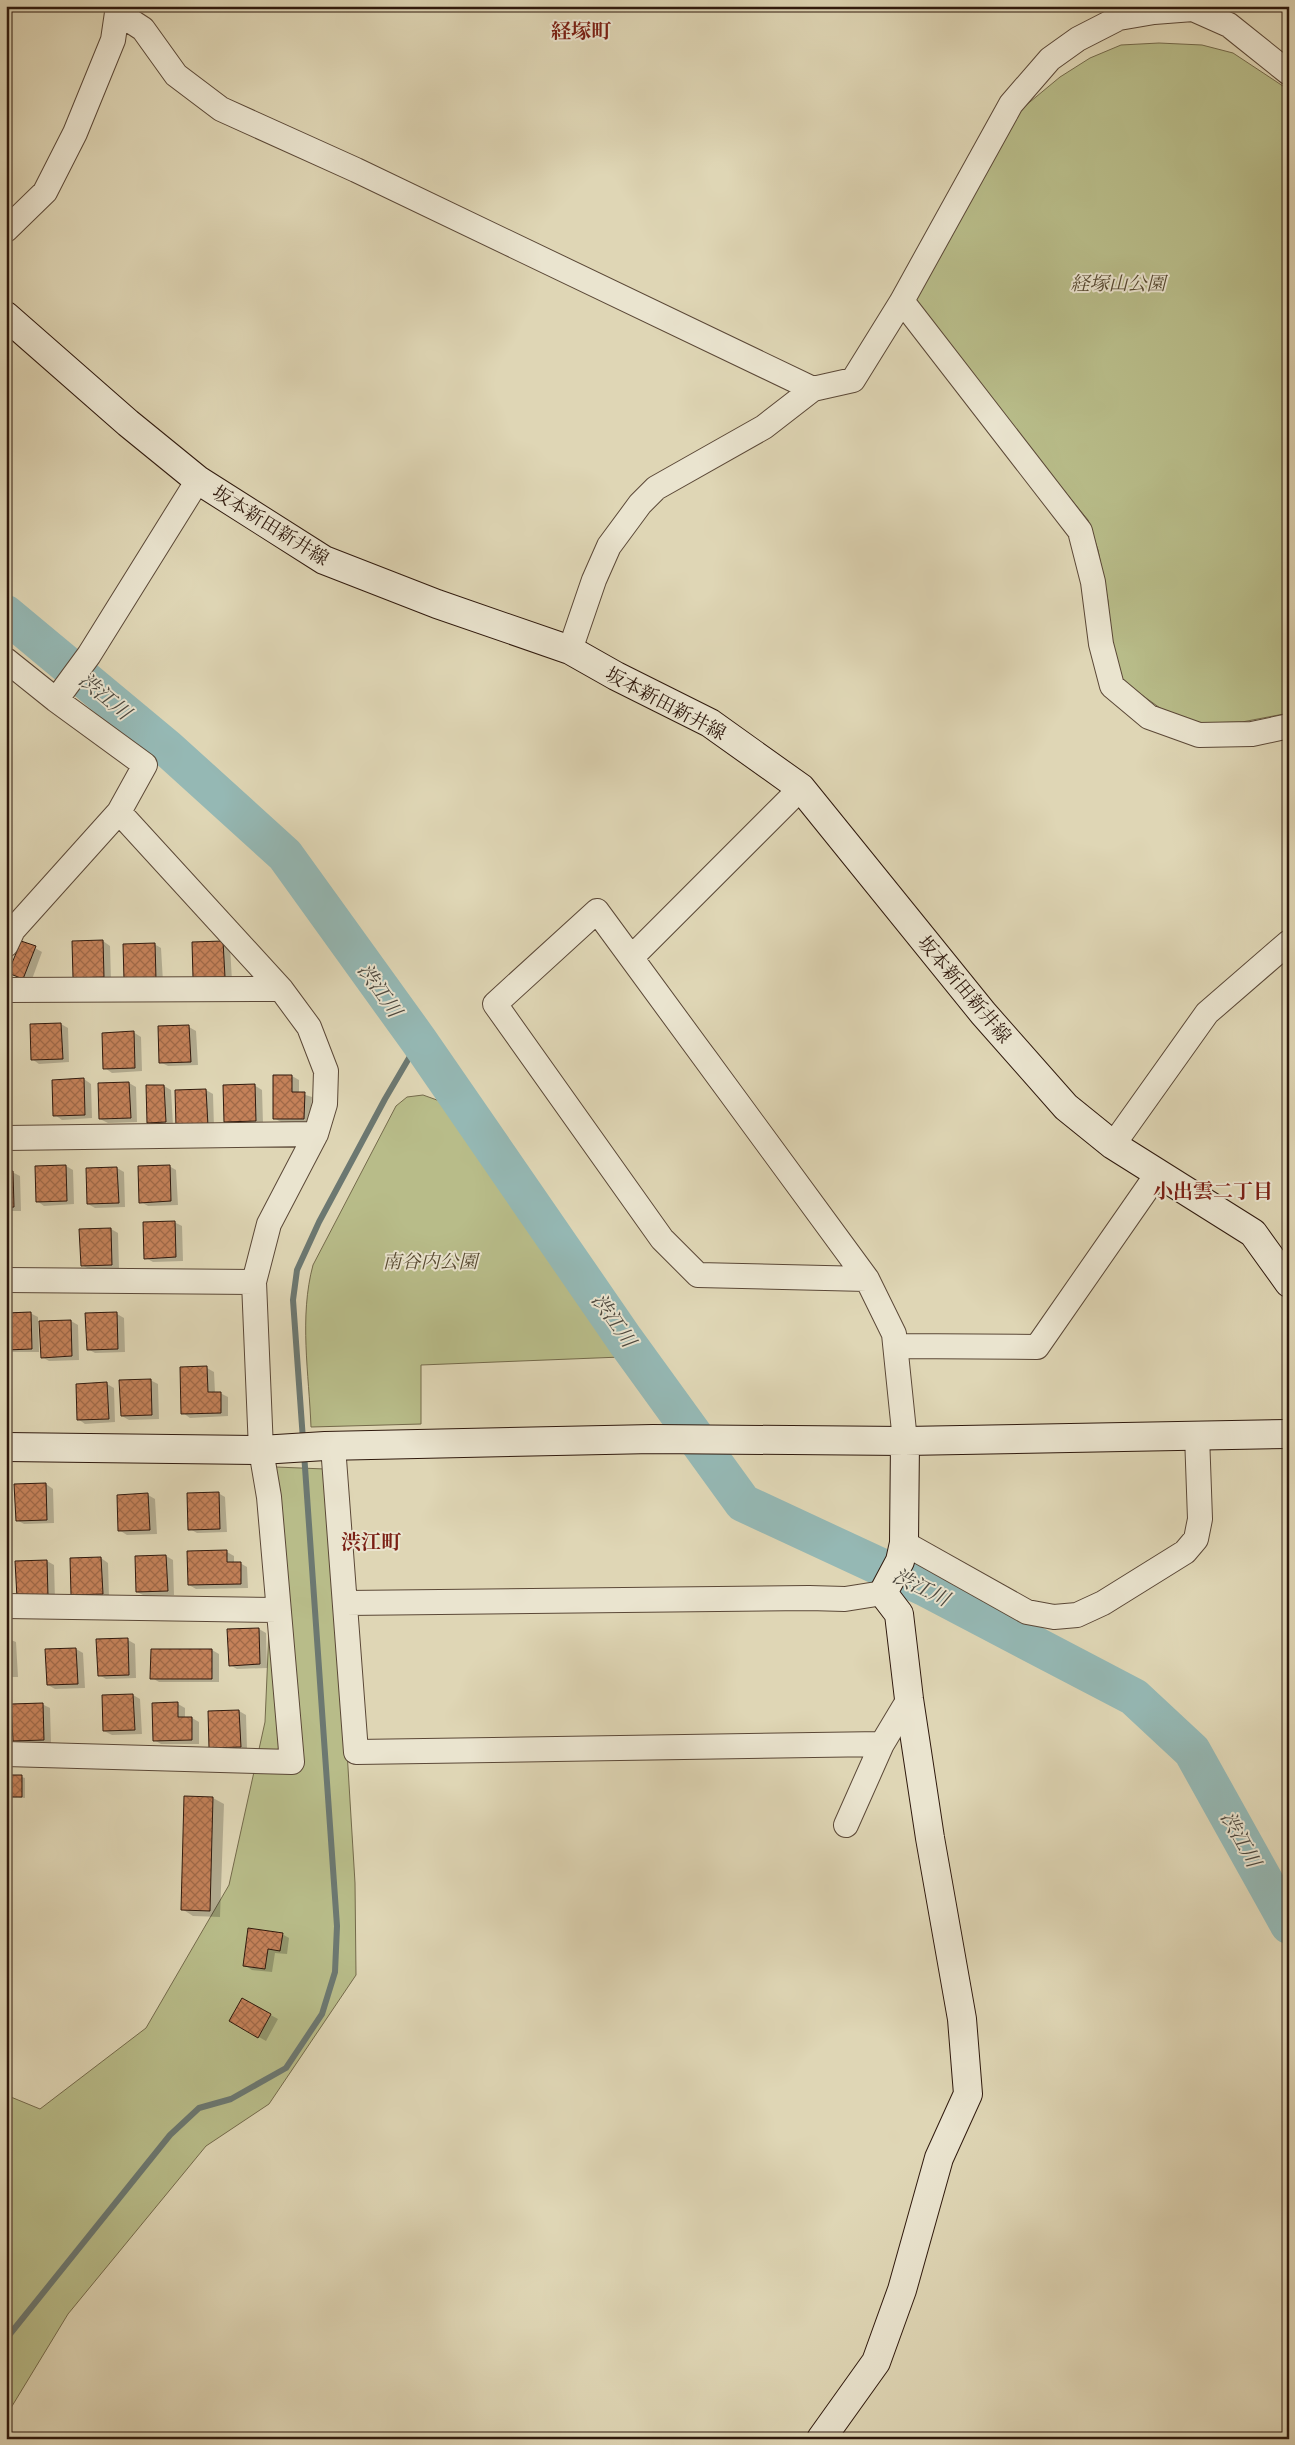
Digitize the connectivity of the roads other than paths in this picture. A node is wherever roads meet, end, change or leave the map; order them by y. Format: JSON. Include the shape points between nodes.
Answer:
{"nodes":[{"id":1,"x":1195,"y":8,"type":"edge"},
{"id":2,"x":117,"y":9,"type":"edge"},
{"id":3,"x":1285,"y":64,"type":"edge"},
{"id":4,"x":6,"y":230,"type":"edge"},
{"id":5,"x":902,"y":301,"type":"junction"},
{"id":6,"x":6,"y":316,"type":"edge"},
{"id":7,"x":813,"y":389,"type":"junction"},
{"id":8,"x":198,"y":480,"type":"junction"},
{"id":9,"x":570,"y":650,"type":"junction"},
{"id":10,"x":6,"y":660,"type":"edge"},
{"id":11,"x":60,"y":696,"type":"junction"},
{"id":12,"x":1289,"y":726,"type":"edge"},
{"id":13,"x":801,"y":788,"type":"junction"},
{"id":14,"x":119,"y":812,"type":"junction"},
{"id":15,"x":1289,"y":942,"type":"edge"},
{"id":16,"x":6,"y":945,"type":"edge"},
{"id":17,"x":632,"y":957,"type":"junction"},
{"id":18,"x":281,"y":989,"type":"junction"},
{"id":19,"x":6,"y":990,"type":"edge"},
{"id":20,"x":316,"y":1134,"type":"junction"},
{"id":21,"x":6,"y":1138,"type":"edge"},
{"id":22,"x":1113,"y":1145,"type":"junction"},
{"id":23,"x":1158,"y":1173,"type":"junction"},
{"id":24,"x":867,"y":1279,"type":"junction"},
{"id":25,"x":6,"y":1280,"type":"edge"},
{"id":26,"x":254,"y":1282,"type":"junction"},
{"id":27,"x":1289,"y":1283,"type":"edge"},
{"id":28,"x":896,"y":1346,"type":"junction"},
{"id":29,"x":1289,"y":1434,"type":"edge"},
{"id":30,"x":1197,"y":1435,"type":"junction"},
{"id":31,"x":905,"y":1441,"type":"junction"},
{"id":32,"x":329,"y":1446,"type":"junction"},
{"id":33,"x":6,"y":1447,"type":"edge"},
{"id":34,"x":270,"y":1449,"type":"junction"},
{"id":35,"x":902,"y":1552,"type":"junction"},
{"id":36,"x":883,"y":1593,"type":"junction"},
{"id":37,"x":346,"y":1603,"type":"junction"},
{"id":38,"x":6,"y":1606,"type":"edge"},
{"id":39,"x":278,"y":1610,"type":"junction"},
{"id":40,"x":909,"y":1699,"type":"junction"},
{"id":41,"x":882,"y":1744,"type":"junction"},
{"id":42,"x":6,"y":1754,"type":"edge"},
{"id":43,"x":846,"y":1825,"type":"dead end"},
{"id":44,"x":821,"y":2439,"type":"edge"}],
"edges":[{"from":1,"to":3,"type":"street","via":[[1229,25]]},
{"from":1,"to":5,"type":"street","via":[[1119,18],[1078,39],[1050,59],[1011,104]]},
{"from":2,"to":4,"type":"street","via":[[113,40],[75,133],[45,192]]},
{"from":2,"to":7,"type":"street","via":[[143,29],[176,75],[221,109],[356,170]]},
{"from":5,"to":7,"type":"street","via":[[853,380]]},
{"from":5,"to":12,"type":"street","via":[[1080,531],[1112,686],[1149,717],[1199,735],[1252,734]]},
{"from":6,"to":8,"type":"street","name":"坂本新田新井線"},
{"from":7,"to":9,"type":"street","via":[[764,427],[656,488],[640,504],[609,546]]},
{"from":8,"to":9,"type":"street","name":"坂本新田新井線","via":[[324,560],[436,604]]},
{"from":8,"to":11,"type":"street"},
{"from":9,"to":13,"type":"street","name":"坂本新田新井線","via":[[710,723]]},
{"from":10,"to":11,"type":"street"},
{"from":11,"to":14,"type":"street","via":[[145,764]]},
{"from":13,"to":17,"type":"street"},
{"from":13,"to":22,"type":"street","name":"坂本新田新井線","via":[[1008,1042],[1066,1108]]},
{"from":14,"to":16,"type":"street","via":[[13,930]]},
{"from":14,"to":18,"type":"street"},
{"from":15,"to":22,"type":"street","via":[[1207,1013]]},
{"from":17,"to":24,"type":"street"},
{"from":17,"to":24,"type":"street","via":[[597,910],[495,1004],[662,1239],[698,1275]]},
{"from":18,"to":19,"type":"street"},
{"from":18,"to":20,"type":"street","via":[[309,1027],[326,1071],[325,1104]]},
{"from":20,"to":21,"type":"street"},
{"from":20,"to":26,"type":"street","via":[[269,1224]]},
{"from":22,"to":23,"type":"street","name":"坂本新田新井線"},
{"from":23,"to":27,"type":"street","name":"坂本新田新井線","via":[[1254,1233]]},
{"from":23,"to":28,"type":"street","via":[[1037,1347]]},
{"from":24,"to":28,"type":"street","via":[[894,1334]]},
{"from":25,"to":26,"type":"street"},
{"from":26,"to":34,"type":"street"},
{"from":28,"to":31,"type":"street"},
{"from":29,"to":30,"type":"street"},
{"from":30,"to":31,"type":"street"},
{"from":30,"to":35,"type":"street","via":[[1200,1519],[1196,1539],[1185,1552],[1103,1603],[1077,1615],[1028,1612]]},
{"from":31,"to":32,"type":"street","via":[[653,1439]]},
{"from":31,"to":35,"type":"street"},
{"from":32,"to":34,"type":"street"},
{"from":32,"to":37,"type":"street"},
{"from":33,"to":34,"type":"street"},
{"from":34,"to":39,"type":"street","via":[[269,1497]]},
{"from":35,"to":36,"type":"street"},
{"from":36,"to":37,"type":"street","via":[[845,1599]]},
{"from":36,"to":40,"type":"street","via":[[900,1614]]},
{"from":37,"to":41,"type":"street","via":[[356,1752]]},
{"from":38,"to":39,"type":"street"},
{"from":39,"to":42,"type":"street","via":[[292,1762]]},
{"from":40,"to":41,"type":"street"},
{"from":40,"to":44,"type":"street","via":[[962,2019],[968,2094],[939,2158],[902,2290],[876,2362]]},
{"from":41,"to":43,"type":"street"}]}
